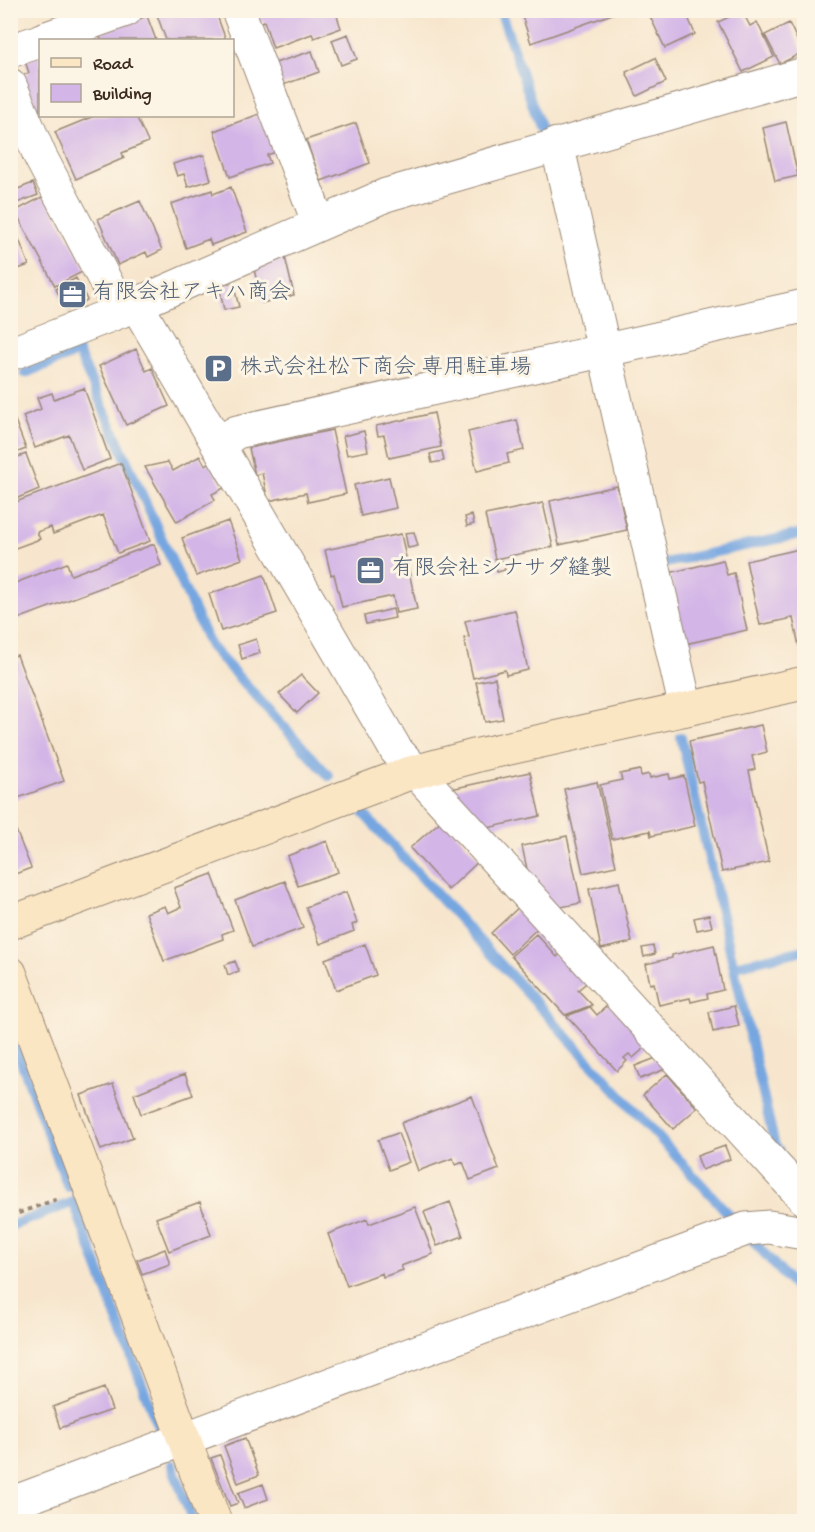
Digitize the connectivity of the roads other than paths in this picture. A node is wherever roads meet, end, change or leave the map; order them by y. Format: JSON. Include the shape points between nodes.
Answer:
{"nodes":[{"id":1,"x":126,"y":10,"type":"edge"},
{"id":2,"x":238,"y":10,"type":"edge"},
{"id":3,"x":46,"y":39,"type":"edge"},
{"id":4,"x":39,"y":42,"type":"edge"},
{"id":5,"x":10,"y":51,"type":"edge"},
{"id":6,"x":804,"y":74,"type":"edge"},
{"id":7,"x":10,"y":85,"type":"edge"},
{"id":8,"x":557,"y":144,"type":"junction"},
{"id":9,"x":319,"y":224,"type":"junction"},
{"id":10,"x":804,"y":306,"type":"edge"},
{"id":11,"x":128,"y":308,"type":"junction"},
{"id":12,"x":604,"y":351,"type":"junction"},
{"id":13,"x":10,"y":354,"type":"edge"},
{"id":14,"x":217,"y":444,"type":"junction"},
{"id":15,"x":804,"y":683,"type":"edge"},
{"id":16,"x":686,"y":709,"type":"junction"},
{"id":17,"x":416,"y":772,"type":"junction"},
{"id":18,"x":10,"y":923,"type":"edge"},
{"id":19,"x":10,"y":973,"type":"edge"},
{"id":20,"x":804,"y":1198,"type":"edge"},
{"id":21,"x":804,"y":1233,"type":"edge"},
{"id":22,"x":184,"y":1439,"type":"junction"},
{"id":23,"x":10,"y":1504,"type":"edge"},
{"id":24,"x":215,"y":1521,"type":"edge"}],
"edges":[{"from":1,"to":3,"type":"street"},
{"from":2,"to":9,"type":"street"},
{"from":4,"to":5,"type":"street"},
{"from":6,"to":8,"type":"street"},
{"from":7,"to":11,"type":"street","via":[[40,156]]},
{"from":8,"to":9,"type":"street","via":[[419,184]]},
{"from":8,"to":12,"type":"street"},
{"from":9,"to":11,"type":"street"},
{"from":10,"to":12,"type":"street"},
{"from":11,"to":13,"type":"street"},
{"from":11,"to":14,"type":"street"},
{"from":12,"to":14,"type":"street","via":[[237,432]]},
{"from":12,"to":16,"type":"street"},
{"from":14,"to":17,"type":"street","via":[[396,750]]},
{"from":15,"to":16,"type":"street"},
{"from":16,"to":17,"type":"street"},
{"from":17,"to":18,"type":"street"},
{"from":17,"to":20,"type":"street"},
{"from":19,"to":22,"type":"street"},
{"from":21,"to":22,"type":"street","via":[[769,1227],[746,1229]]},
{"from":22,"to":23,"type":"street"},
{"from":22,"to":24,"type":"street"}]}
